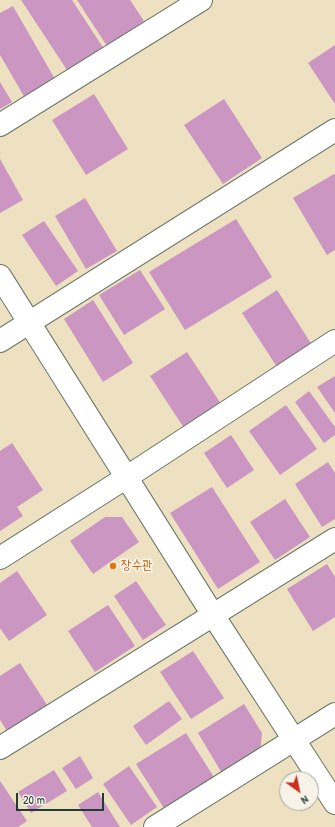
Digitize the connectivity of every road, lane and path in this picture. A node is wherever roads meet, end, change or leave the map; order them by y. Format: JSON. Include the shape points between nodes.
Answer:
{"nodes":[{"id":1,"x":201,"y":0,"type":"edge"},
{"id":2,"x":0,"y":125,"type":"edge"},
{"id":3,"x":335,"y":130,"type":"edge"},
{"id":4,"x":0,"y":276,"type":"edge"},
{"id":5,"x":29,"y":322,"type":"junction"},
{"id":6,"x":0,"y":341,"type":"edge"},
{"id":7,"x":335,"y":341,"type":"edge"},
{"id":8,"x":126,"y":478,"type":"junction"},
{"id":9,"x":335,"y":539,"type":"edge"},
{"id":10,"x":0,"y":558,"type":"edge"},
{"id":11,"x":213,"y":615,"type":"junction"},
{"id":12,"x":335,"y":714,"type":"edge"},
{"id":13,"x":294,"y":740,"type":"junction"},
{"id":14,"x":0,"y":748,"type":"edge"},
{"id":15,"x":335,"y":804,"type":"edge"},
{"id":16,"x":155,"y":827,"type":"edge"}],
"edges":[{"from":1,"to":2,"type":"street"},
{"from":3,"to":5,"type":"street"},
{"from":4,"to":5,"type":"street"},
{"from":5,"to":6,"type":"street"},
{"from":5,"to":8,"type":"street"},
{"from":7,"to":8,"type":"street"},
{"from":8,"to":10,"type":"street"},
{"from":8,"to":11,"type":"street"},
{"from":9,"to":11,"type":"street"},
{"from":11,"to":13,"type":"street"},
{"from":11,"to":14,"type":"street"},
{"from":12,"to":13,"type":"street"},
{"from":13,"to":15,"type":"street"},
{"from":13,"to":16,"type":"street"}]}
